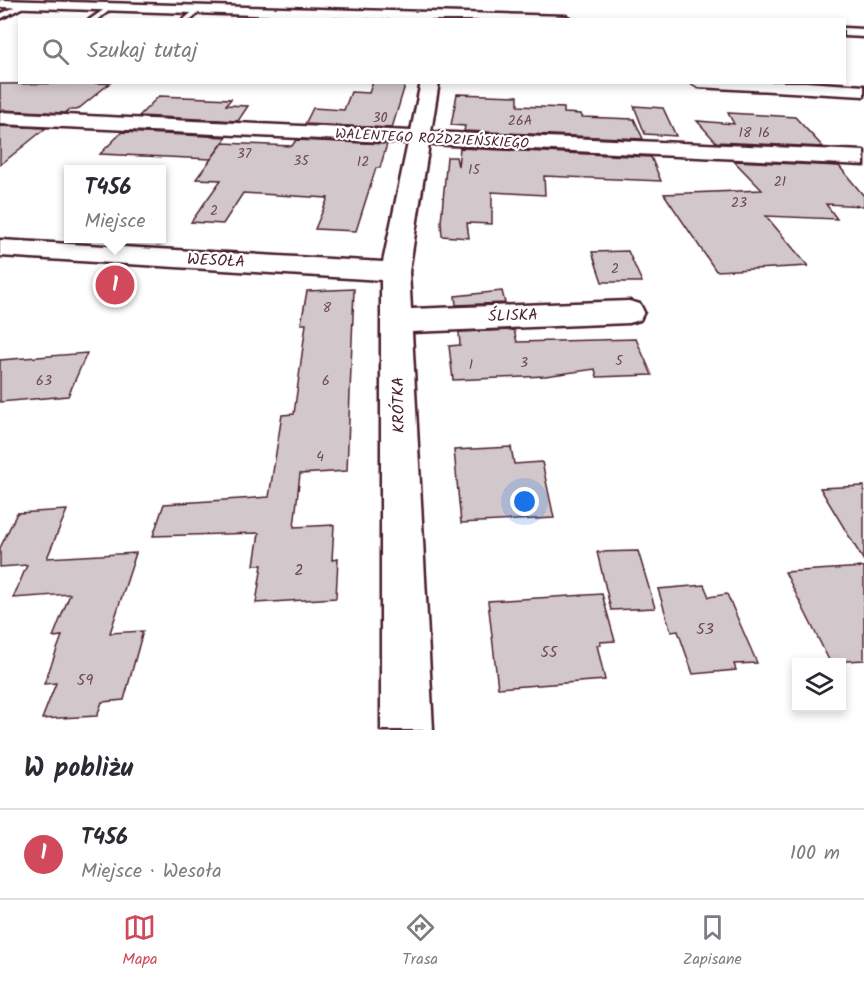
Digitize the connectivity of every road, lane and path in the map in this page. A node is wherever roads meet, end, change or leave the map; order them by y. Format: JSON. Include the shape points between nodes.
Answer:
{"nodes":[{"id":1,"x":450,"y":0,"type":"edge"},
{"id":2,"x":0,"y":3,"type":"edge"},
{"id":3,"x":26,"y":4,"type":"junction"},
{"id":4,"x":112,"y":6,"type":"junction"},
{"id":5,"x":199,"y":9,"type":"junction"},
{"id":6,"x":276,"y":15,"type":"edge"},
{"id":7,"x":0,"y":17,"type":"edge"},
{"id":8,"x":446,"y":17,"type":"edge"},
{"id":9,"x":95,"y":18,"type":"edge"},
{"id":10,"x":188,"y":18,"type":"edge"},
{"id":11,"x":486,"y":18,"type":"edge"},
{"id":12,"x":846,"y":32,"type":"edge"},
{"id":13,"x":864,"y":33,"type":"edge"},
{"id":14,"x":430,"y":84,"type":"edge"},
{"id":15,"x":735,"y":84,"type":"edge"},
{"id":16,"x":864,"y":91,"type":"edge"},
{"id":17,"x":0,"y":118,"type":"edge"},
{"id":18,"x":419,"y":138,"type":"junction"},
{"id":19,"x":864,"y":159,"type":"edge"},
{"id":20,"x":0,"y":248,"type":"edge"},
{"id":21,"x":395,"y":272,"type":"junction"},
{"id":22,"x":629,"y":312,"type":"dead end"},
{"id":23,"x":397,"y":321,"type":"junction"},
{"id":24,"x":407,"y":730,"type":"edge"}],
"edges":[{"from":1,"to":8,"type":"street"},
{"from":2,"to":3,"type":"street"},
{"from":3,"to":4,"type":"street"},
{"from":3,"to":7,"type":"lane"},
{"from":4,"to":5,"type":"street"},
{"from":4,"to":9,"type":"lane"},
{"from":5,"to":6,"type":"street"},
{"from":5,"to":10,"type":"lane"},
{"from":6,"to":8,"type":"street"},
{"from":8,"to":11,"type":"street"},
{"from":12,"to":13,"type":"street"},
{"from":14,"to":18,"type":"street","name":"KRÓTKA"},
{"from":15,"to":16,"type":"street"},
{"from":17,"to":18,"type":"street","name":"WALENTEGO ROŹDZIEŃSKIEGO"},
{"from":18,"to":19,"type":"street","name":"WALENTEGO ROŹDZIEŃSKIEGO"},
{"from":18,"to":21,"type":"street","name":"KRÓTKA"},
{"from":20,"to":21,"type":"street","name":"WESOŁA"},
{"from":21,"to":23,"type":"street","name":"KRÓTKA"},
{"from":22,"to":23,"type":"street","name":"ŚLISKA"},
{"from":23,"to":24,"type":"street","name":"KRÓTKA"}]}
